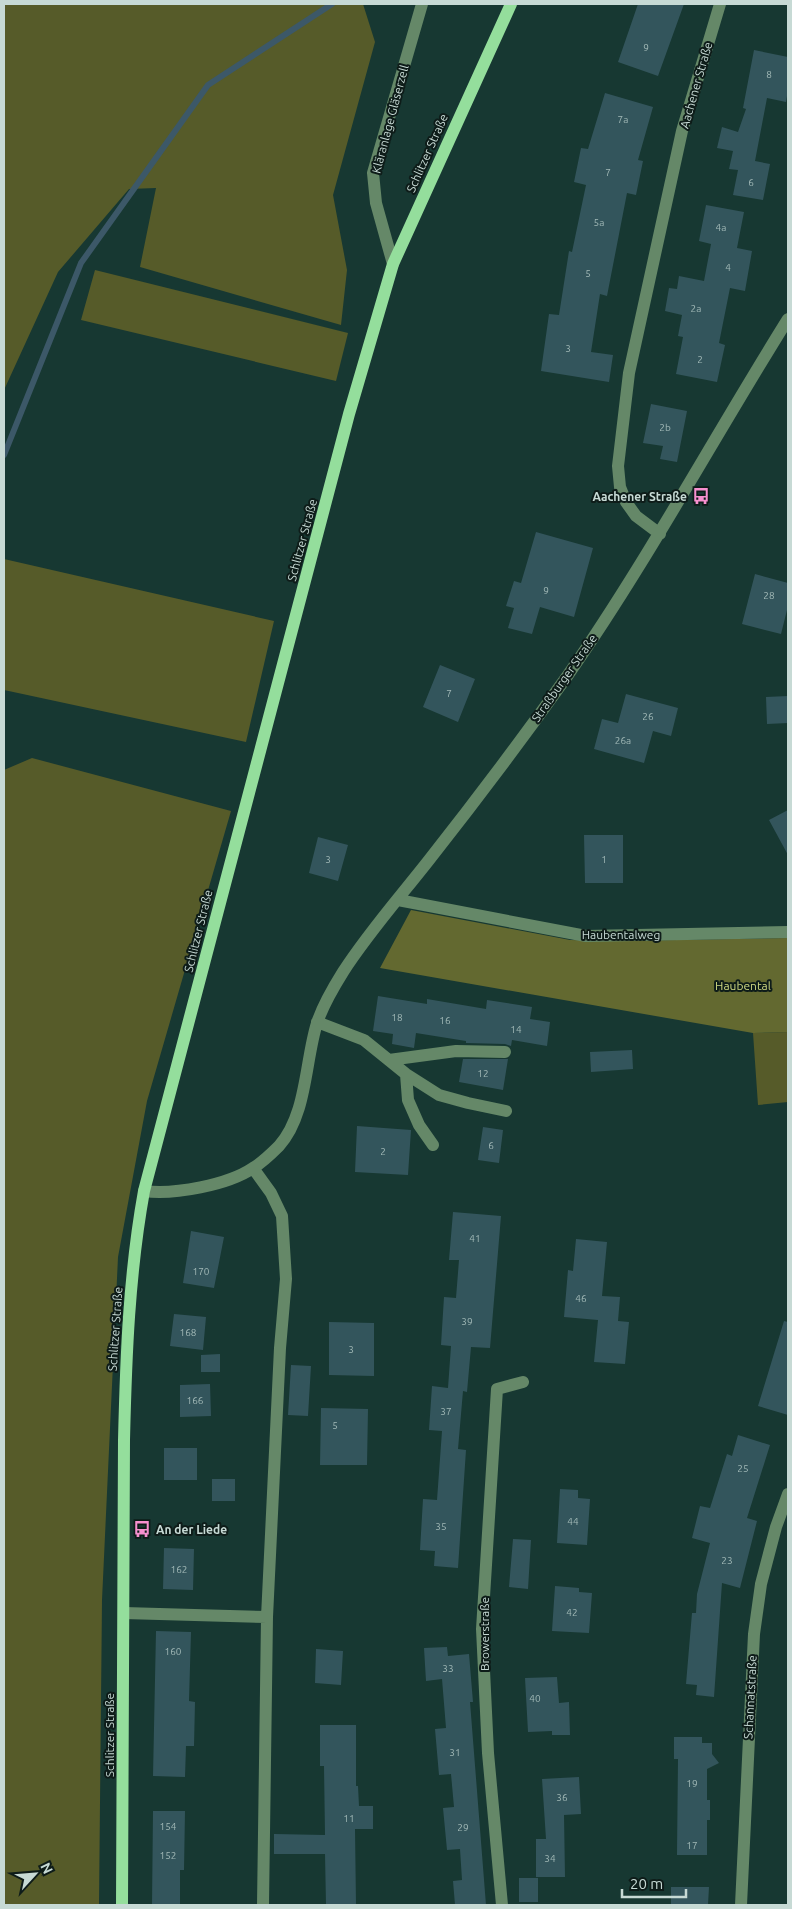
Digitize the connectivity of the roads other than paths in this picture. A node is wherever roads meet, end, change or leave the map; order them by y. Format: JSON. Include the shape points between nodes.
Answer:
{"nodes":[{"id":1,"x":422,"y":4,"type":"edge"},
{"id":2,"x":511,"y":4,"type":"edge"},
{"id":3,"x":720,"y":4,"type":"edge"},
{"id":4,"x":393,"y":264,"type":"junction"},
{"id":5,"x":788,"y":319,"type":"edge"},
{"id":6,"x":660,"y":534,"type":"junction"},
{"id":7,"x":398,"y":900,"type":"junction"},
{"id":8,"x":788,"y":932,"type":"edge"},
{"id":9,"x":317,"y":1022,"type":"junction"},
{"id":10,"x":504,"y":1052,"type":"dead end"},
{"id":11,"x":389,"y":1060,"type":"junction"},
{"id":12,"x":406,"y":1074,"type":"junction"},
{"id":13,"x":506,"y":1111,"type":"dead end"},
{"id":14,"x":433,"y":1145,"type":"dead end"},
{"id":15,"x":253,"y":1168,"type":"junction"},
{"id":16,"x":144,"y":1191,"type":"junction"},
{"id":17,"x":523,"y":1382,"type":"dead end"},
{"id":18,"x":788,"y":1494,"type":"edge"},
{"id":19,"x":124,"y":1613,"type":"junction"},
{"id":20,"x":267,"y":1617,"type":"junction"},
{"id":21,"x":122,"y":1905,"type":"edge"},
{"id":22,"x":263,"y":1905,"type":"edge"},
{"id":23,"x":502,"y":1905,"type":"edge"},
{"id":24,"x":741,"y":1905,"type":"edge"}],
"edges":[{"from":1,"to":4,"type":"street","name":"Kläranlage Gläserzell","via":[[373,173],[376,203]]},
{"from":2,"to":4,"type":"main road","name":"Schlitzer Straße"},
{"from":3,"to":6,"type":"street","name":"Aachener Straße","via":[[678,150],[629,373],[618,466],[620,487],[626,502],[636,516]]},
{"from":4,"to":16,"type":"main road","name":"Schlitzer Straße","via":[[349,414]]},
{"from":5,"to":6,"type":"street","name":"Straßburger Straße"},
{"from":6,"to":7,"type":"street","name":"Straßburger Straße","via":[[530,728]]},
{"from":7,"to":8,"type":"street","name":"Haubentalweg","via":[[586,936]]},
{"from":7,"to":9,"type":"street","name":"Straßburger Straße","via":[[342,973]]},
{"from":9,"to":11,"type":"street","via":[[364,1040]]},
{"from":9,"to":15,"type":"street","name":"Straßburger Straße","via":[[298,1110],[290,1130],[282,1143]]},
{"from":10,"to":11,"type":"street","via":[[456,1051]]},
{"from":11,"to":12,"type":"street"},
{"from":12,"to":13,"type":"street","via":[[440,1095]]},
{"from":12,"to":14,"type":"street","via":[[408,1100],[419,1125]]},
{"from":15,"to":16,"type":"street","name":"Straßburger Straße","via":[[238,1176],[202,1186],[158,1193]]},
{"from":15,"to":20,"type":"street","via":[[282,1216],[285,1242],[286,1279]]},
{"from":16,"to":19,"type":"main road","name":"Schlitzer Straße","via":[[127,1332]]},
{"from":17,"to":23,"type":"street","name":"Browerstraße","via":[[497,1388],[482,1629],[488,1753]]},
{"from":18,"to":24,"type":"street","name":"Schannatstraße","via":[[761,1584],[754,1634]]},
{"from":19,"to":20,"type":"street"},
{"from":19,"to":21,"type":"main road","name":"Schlitzer Straße"},
{"from":20,"to":22,"type":"street"}]}
